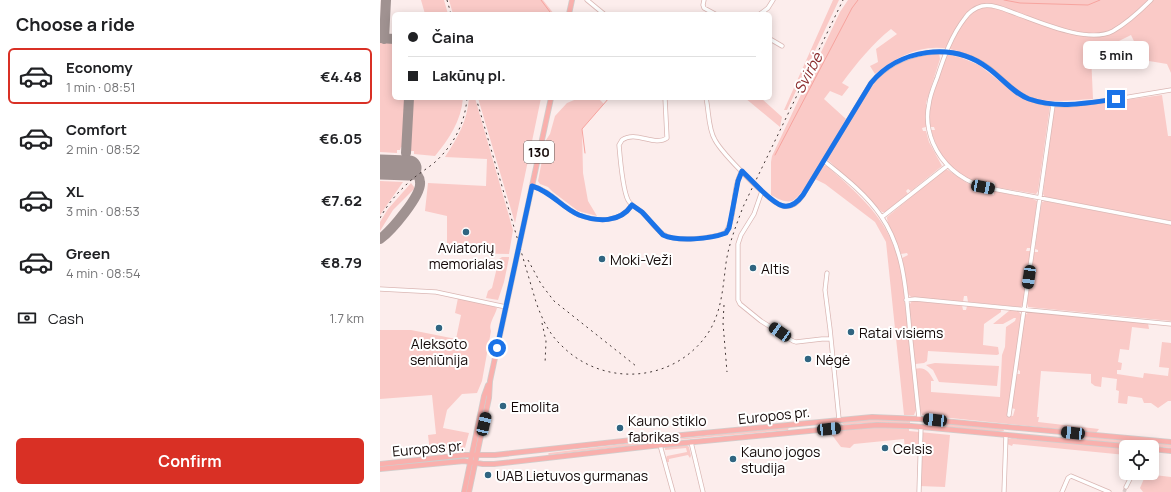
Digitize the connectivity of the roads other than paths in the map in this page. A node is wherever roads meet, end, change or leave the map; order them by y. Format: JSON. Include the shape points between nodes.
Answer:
{"nodes":[{"id":1,"x":572,"y":0,"type":"edge"},
{"id":2,"x":587,"y":0,"type":"edge"},
{"id":3,"x":704,"y":0,"type":"edge"},
{"id":4,"x":773,"y":0,"type":"edge"},
{"id":5,"x":1151,"y":0,"type":"edge"},
{"id":6,"x":569,"y":12,"type":"edge"},
{"id":7,"x":602,"y":12,"type":"edge"},
{"id":8,"x":711,"y":12,"type":"edge"},
{"id":9,"x":763,"y":12,"type":"edge"},
{"id":10,"x":772,"y":40,"type":"edge"},
{"id":11,"x":782,"y":46,"type":"dead end"},
{"id":12,"x":945,"y":52,"type":"junction"},
{"id":13,"x":1171,"y":90,"type":"edge"},
{"id":14,"x":551,"y":100,"type":"edge"},
{"id":15,"x":665,"y":100,"type":"edge"},
{"id":16,"x":706,"y":100,"type":"edge"},
{"id":17,"x":1053,"y":105,"type":"junction"},
{"id":18,"x":824,"y":161,"type":"junction"},
{"id":19,"x":947,"y":166,"type":"junction"},
{"id":20,"x":742,"y":171,"type":"junction"},
{"id":21,"x":532,"y":186,"type":"junction"},
{"id":22,"x":762,"y":191,"type":"junction"},
{"id":23,"x":1040,"y":198,"type":"junction"},
{"id":24,"x":632,"y":205,"type":"junction"},
{"id":25,"x":882,"y":217,"type":"junction"},
{"id":26,"x":1171,"y":223,"type":"edge"},
{"id":27,"x":827,"y":273,"type":"dead end"},
{"id":28,"x":380,"y":289,"type":"edge"},
{"id":29,"x":906,"y":300,"type":"junction"},
{"id":30,"x":506,"y":307,"type":"junction"},
{"id":31,"x":1024,"y":310,"type":"junction"},
{"id":32,"x":1171,"y":324,"type":"edge"},
{"id":33,"x":831,"y":339,"type":"junction"},
{"id":34,"x":490,"y":381,"type":"junction"},
{"id":35,"x":1009,"y":414,"type":"dead end"},
{"id":36,"x":920,"y":418,"type":"junction"},
{"id":37,"x":839,"y":419,"type":"junction"},
{"id":38,"x":793,"y":424,"type":"junction"},
{"id":39,"x":921,"y":427,"type":"junction"},
{"id":40,"x":1007,"y":427,"type":"junction"},
{"id":41,"x":840,"y":428,"type":"junction"},
{"id":42,"x":794,"y":432,"type":"junction"},
{"id":43,"x":1064,"y":432,"type":"junction"},
{"id":44,"x":1006,"y":435,"type":"junction"},
{"id":45,"x":666,"y":436,"type":"junction"},
{"id":46,"x":1058,"y":440,"type":"junction"},
{"id":47,"x":691,"y":442,"type":"junction"},
{"id":48,"x":1171,"y":442,"type":"edge"},
{"id":49,"x":660,"y":445,"type":"junction"},
{"id":50,"x":1119,"y":446,"type":"edge"},
{"id":51,"x":542,"y":450,"type":"junction"},
{"id":52,"x":1159,"y":450,"type":"edge"},
{"id":53,"x":1171,"y":451,"type":"edge"},
{"id":54,"x":471,"y":455,"type":"junction"},
{"id":55,"x":477,"y":455,"type":"junction"},
{"id":56,"x":543,"y":458,"type":"junction"},
{"id":57,"x":473,"y":462,"type":"junction"},
{"id":58,"x":380,"y":464,"type":"edge"},
{"id":59,"x":380,"y":469,"type":"edge"},
{"id":60,"x":1130,"y":480,"type":"edge"},
{"id":61,"x":1126,"y":487,"type":"tunnel mouth"},
{"id":62,"x":464,"y":492,"type":"edge"},
{"id":63,"x":469,"y":492,"type":"edge"},
{"id":64,"x":673,"y":492,"type":"edge"},
{"id":65,"x":703,"y":492,"type":"edge"},
{"id":66,"x":919,"y":492,"type":"edge"},
{"id":67,"x":1004,"y":492,"type":"edge"},
{"id":68,"x":1062,"y":492,"type":"edge"},
{"id":69,"x":1109,"y":492,"type":"edge"}],
"edges":[{"from":1,"to":6,"type":"main road"},
{"from":2,"to":7,"type":"street"},
{"from":3,"to":8,"type":"street","via":[[704,8]]},
{"from":4,"to":9,"type":"street"},
{"from":5,"to":12,"type":"street","via":[[1112,32],[1096,35],[1056,28],[1001,8],[982,6],[965,17]]},
{"from":10,"to":11,"type":"street"},
{"from":12,"to":17,"type":"street","via":[[968,57],[988,68],[1027,98]]},
{"from":12,"to":18,"type":"street","via":[[914,55],[881,73],[871,83]]},
{"from":12,"to":19,"type":"street","via":[[930,97],[928,116],[932,140]]},
{"from":13,"to":17,"type":"street","via":[[1085,103]]},
{"from":14,"to":21,"type":"main road","number":"130"},
{"from":15,"to":24,"type":"street","via":[[668,136],[666,140],[633,137],[624,138],[621,142],[624,185],[627,198]]},
{"from":16,"to":20,"type":"street","via":[[715,141]]},
{"from":17,"to":23,"type":"street"},
{"from":18,"to":22,"type":"street","via":[[794,205],[782,206]]},
{"from":18,"to":25,"type":"street","via":[[862,194]]},
{"from":19,"to":23,"type":"street","via":[[960,177],[983,187]]},
{"from":19,"to":25,"type":"street"},
{"from":20,"to":22,"type":"street"},
{"from":20,"to":24,"type":"street","via":[[729,228],[722,235],[693,239],[668,237]]},
{"from":21,"to":24,"type":"street","via":[[542,189],[579,215],[603,220],[622,215]]},
{"from":21,"to":30,"type":"main road","number":"130"},
{"from":22,"to":33,"type":"street","via":[[754,214],[738,244],[738,300],[761,321],[793,341]]},
{"from":23,"to":26,"type":"street"},
{"from":23,"to":31,"type":"street"},
{"from":25,"to":29,"type":"street","via":[[900,258]]},
{"from":27,"to":33,"type":"street","via":[[825,290]]},
{"from":28,"to":30,"type":"street","via":[[436,292]]},
{"from":29,"to":31,"type":"street"},
{"from":29,"to":36,"type":"street"},
{"from":30,"to":34,"type":"main road","number":"130"},
{"from":31,"to":32,"type":"street"},
{"from":31,"to":35,"type":"street"},
{"from":33,"to":37,"type":"street"},
{"from":34,"to":54,"type":"main road","number":"130","via":[[484,396]]},
{"from":34,"to":55,"type":"main road","number":"130"},
{"from":36,"to":37,"type":"main road","name":"Europos pr."},
{"from":36,"to":39,"type":"main road"},
{"from":36,"to":40,"type":"main road","name":"Europos pr."},
{"from":37,"to":38,"type":"main road","name":"Europos pr."},
{"from":37,"to":41,"type":"main road"},
{"from":38,"to":42,"type":"main road"},
{"from":38,"to":45,"type":"main road","name":"Europos pr."},
{"from":39,"to":41,"type":"main road","name":"Europos pr.","via":[[876,425]]},
{"from":39,"to":44,"type":"main road","name":"Europos pr."},
{"from":39,"to":66,"type":"street"},
{"from":40,"to":43,"type":"main road","name":"Europos pr."},
{"from":40,"to":44,"type":"main road"},
{"from":41,"to":42,"type":"main road","name":"Europos pr."},
{"from":42,"to":47,"type":"main road","name":"Europos pr."},
{"from":43,"to":46,"type":"main road"},
{"from":43,"to":48,"type":"main road","name":"Europos pr."},
{"from":44,"to":46,"type":"main road","name":"Europos pr."},
{"from":44,"to":67,"type":"street"},
{"from":45,"to":49,"type":"main road","via":[[660,441]]},
{"from":45,"to":51,"type":"main road","name":"Europos pr."},
{"from":46,"to":50,"type":"main road","name":"Europos pr."},
{"from":47,"to":49,"type":"main road","name":"Europos pr."},
{"from":47,"to":65,"type":"street"},
{"from":49,"to":56,"type":"main road","name":"Europos pr."},
{"from":49,"to":64,"type":"street"},
{"from":51,"to":55,"type":"main road","name":"Europos pr."},
{"from":51,"to":56,"type":"main road"},
{"from":52,"to":53,"type":"main road"},
{"from":54,"to":55,"type":"main road","name":"Europos pr."},
{"from":54,"to":57,"type":"main road","number":"130"},
{"from":54,"to":58,"type":"main road","name":"Europos pr."},
{"from":55,"to":57,"type":"main road","number":"130"},
{"from":56,"to":57,"type":"main road","name":"Europos pr.","via":[[488,464]]},
{"from":57,"to":59,"type":"main road","name":"Europos pr."},
{"from":57,"to":62,"type":"main road","number":"130"},
{"from":57,"to":63,"type":"main road","number":"130"},
{"from":60,"to":61,"type":"street"},
{"from":68,"to":69,"type":"street","via":[[1071,476]]}]}
